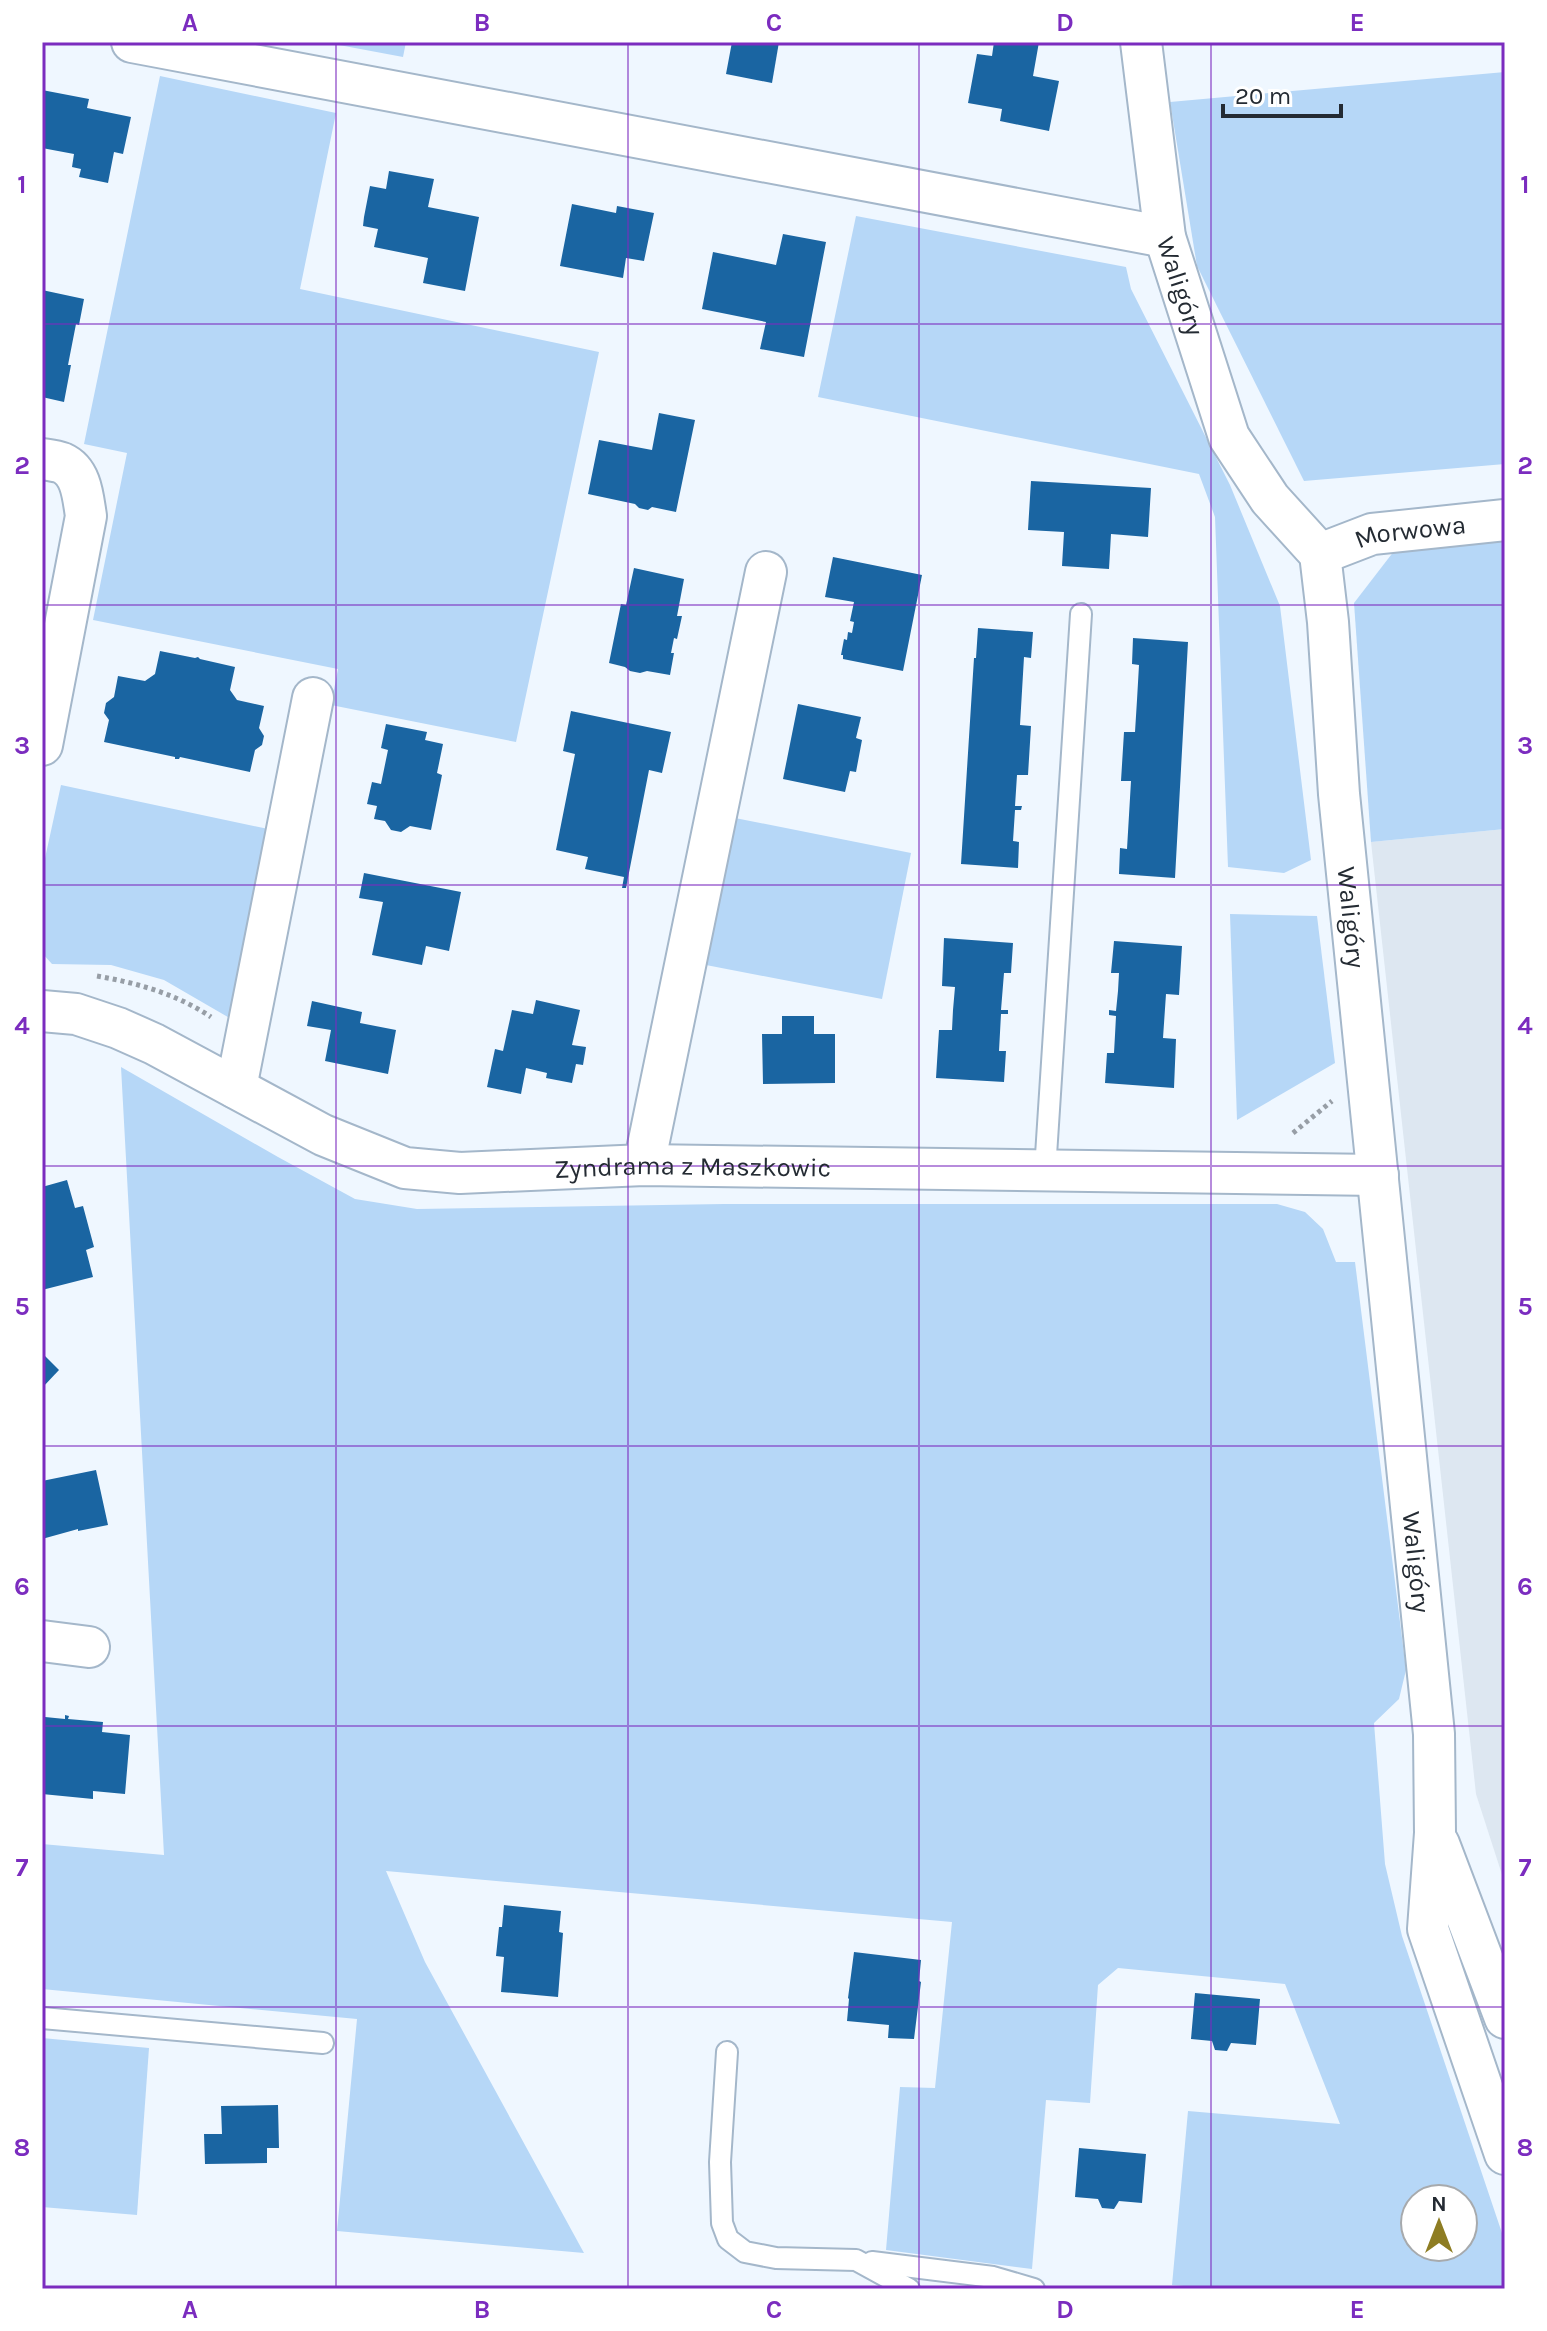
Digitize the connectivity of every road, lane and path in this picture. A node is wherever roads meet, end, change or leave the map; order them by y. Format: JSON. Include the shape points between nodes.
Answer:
{"nodes":[{"id":1,"x":132,"y":42,"type":"edge"},
{"id":2,"x":1141,"y":42,"type":"edge"},
{"id":3,"x":1165,"y":237,"type":"junction"},
{"id":4,"x":42,"y":459,"type":"edge"},
{"id":5,"x":1505,"y":520,"type":"edge"},
{"id":6,"x":1320,"y":554,"type":"junction"},
{"id":7,"x":766,"y":572,"type":"dead end"},
{"id":8,"x":1081,"y":614,"type":"dead end"},
{"id":9,"x":313,"y":698,"type":"dead end"},
{"id":10,"x":42,"y":745,"type":"edge"},
{"id":11,"x":42,"y":1011,"type":"edge"},
{"id":12,"x":236,"y":1088,"type":"junction"},
{"id":13,"x":644,"y":1165,"type":"junction"},
{"id":14,"x":1045,"y":1171,"type":"junction"},
{"id":15,"x":1378,"y":1175,"type":"junction"},
{"id":16,"x":42,"y":1641,"type":"edge"},
{"id":17,"x":89,"y":1647,"type":"dead end"},
{"id":18,"x":1435,"y":1833,"type":"junction"},
{"id":19,"x":42,"y":2018,"type":"edge"},
{"id":20,"x":1505,"y":2018,"type":"edge"},
{"id":21,"x":323,"y":2043,"type":"dead end"},
{"id":22,"x":727,"y":2052,"type":"dead end"},
{"id":23,"x":1505,"y":2154,"type":"edge"},
{"id":24,"x":856,"y":2260,"type":"junction"},
{"id":25,"x":909,"y":2289,"type":"edge"},
{"id":26,"x":1034,"y":2289,"type":"edge"}],
"edges":[{"from":1,"to":3,"type":"street"},
{"from":2,"to":3,"type":"street","name":"Waligóry"},
{"from":3,"to":6,"type":"street","name":"Waligóry","via":[[1229,437],[1270,499]]},
{"from":4,"to":10,"type":"street","via":[[64,463],[76,477],[86,516]]},
{"from":5,"to":6,"type":"street","name":"Morwowa","via":[[1372,534]]},
{"from":6,"to":15,"type":"street","name":"Waligóry"},
{"from":7,"to":13,"type":"street"},
{"from":8,"to":14,"type":"lane"},
{"from":9,"to":12,"type":"street"},
{"from":11,"to":12,"type":"street","name":"Zyndrama z Maszkowic","via":[[76,1014],[118,1028]]},
{"from":12,"to":13,"type":"street","name":"Zyndrama z Maszkowic","via":[[323,1135],[405,1168],[460,1173]]},
{"from":13,"to":14,"type":"street","name":"Zyndrama z Maszkowic"},
{"from":14,"to":15,"type":"street","name":"Zyndrama z Maszkowic"},
{"from":15,"to":18,"type":"street","name":"Waligóry","via":[[1434,1734]]},
{"from":16,"to":17,"type":"street"},
{"from":18,"to":20,"type":"street","name":"Waligóry"},
{"from":18,"to":23,"type":"street","name":"Waligóry","via":[[1428,1929]]},
{"from":19,"to":21,"type":"lane"},
{"from":22,"to":24,"type":"lane","via":[[720,2162],[722,2223],[728,2239],[745,2252],[776,2258]]},
{"from":24,"to":25,"type":"lane"},
{"from":24,"to":26,"type":"lane","via":[[993,2277]]}]}
